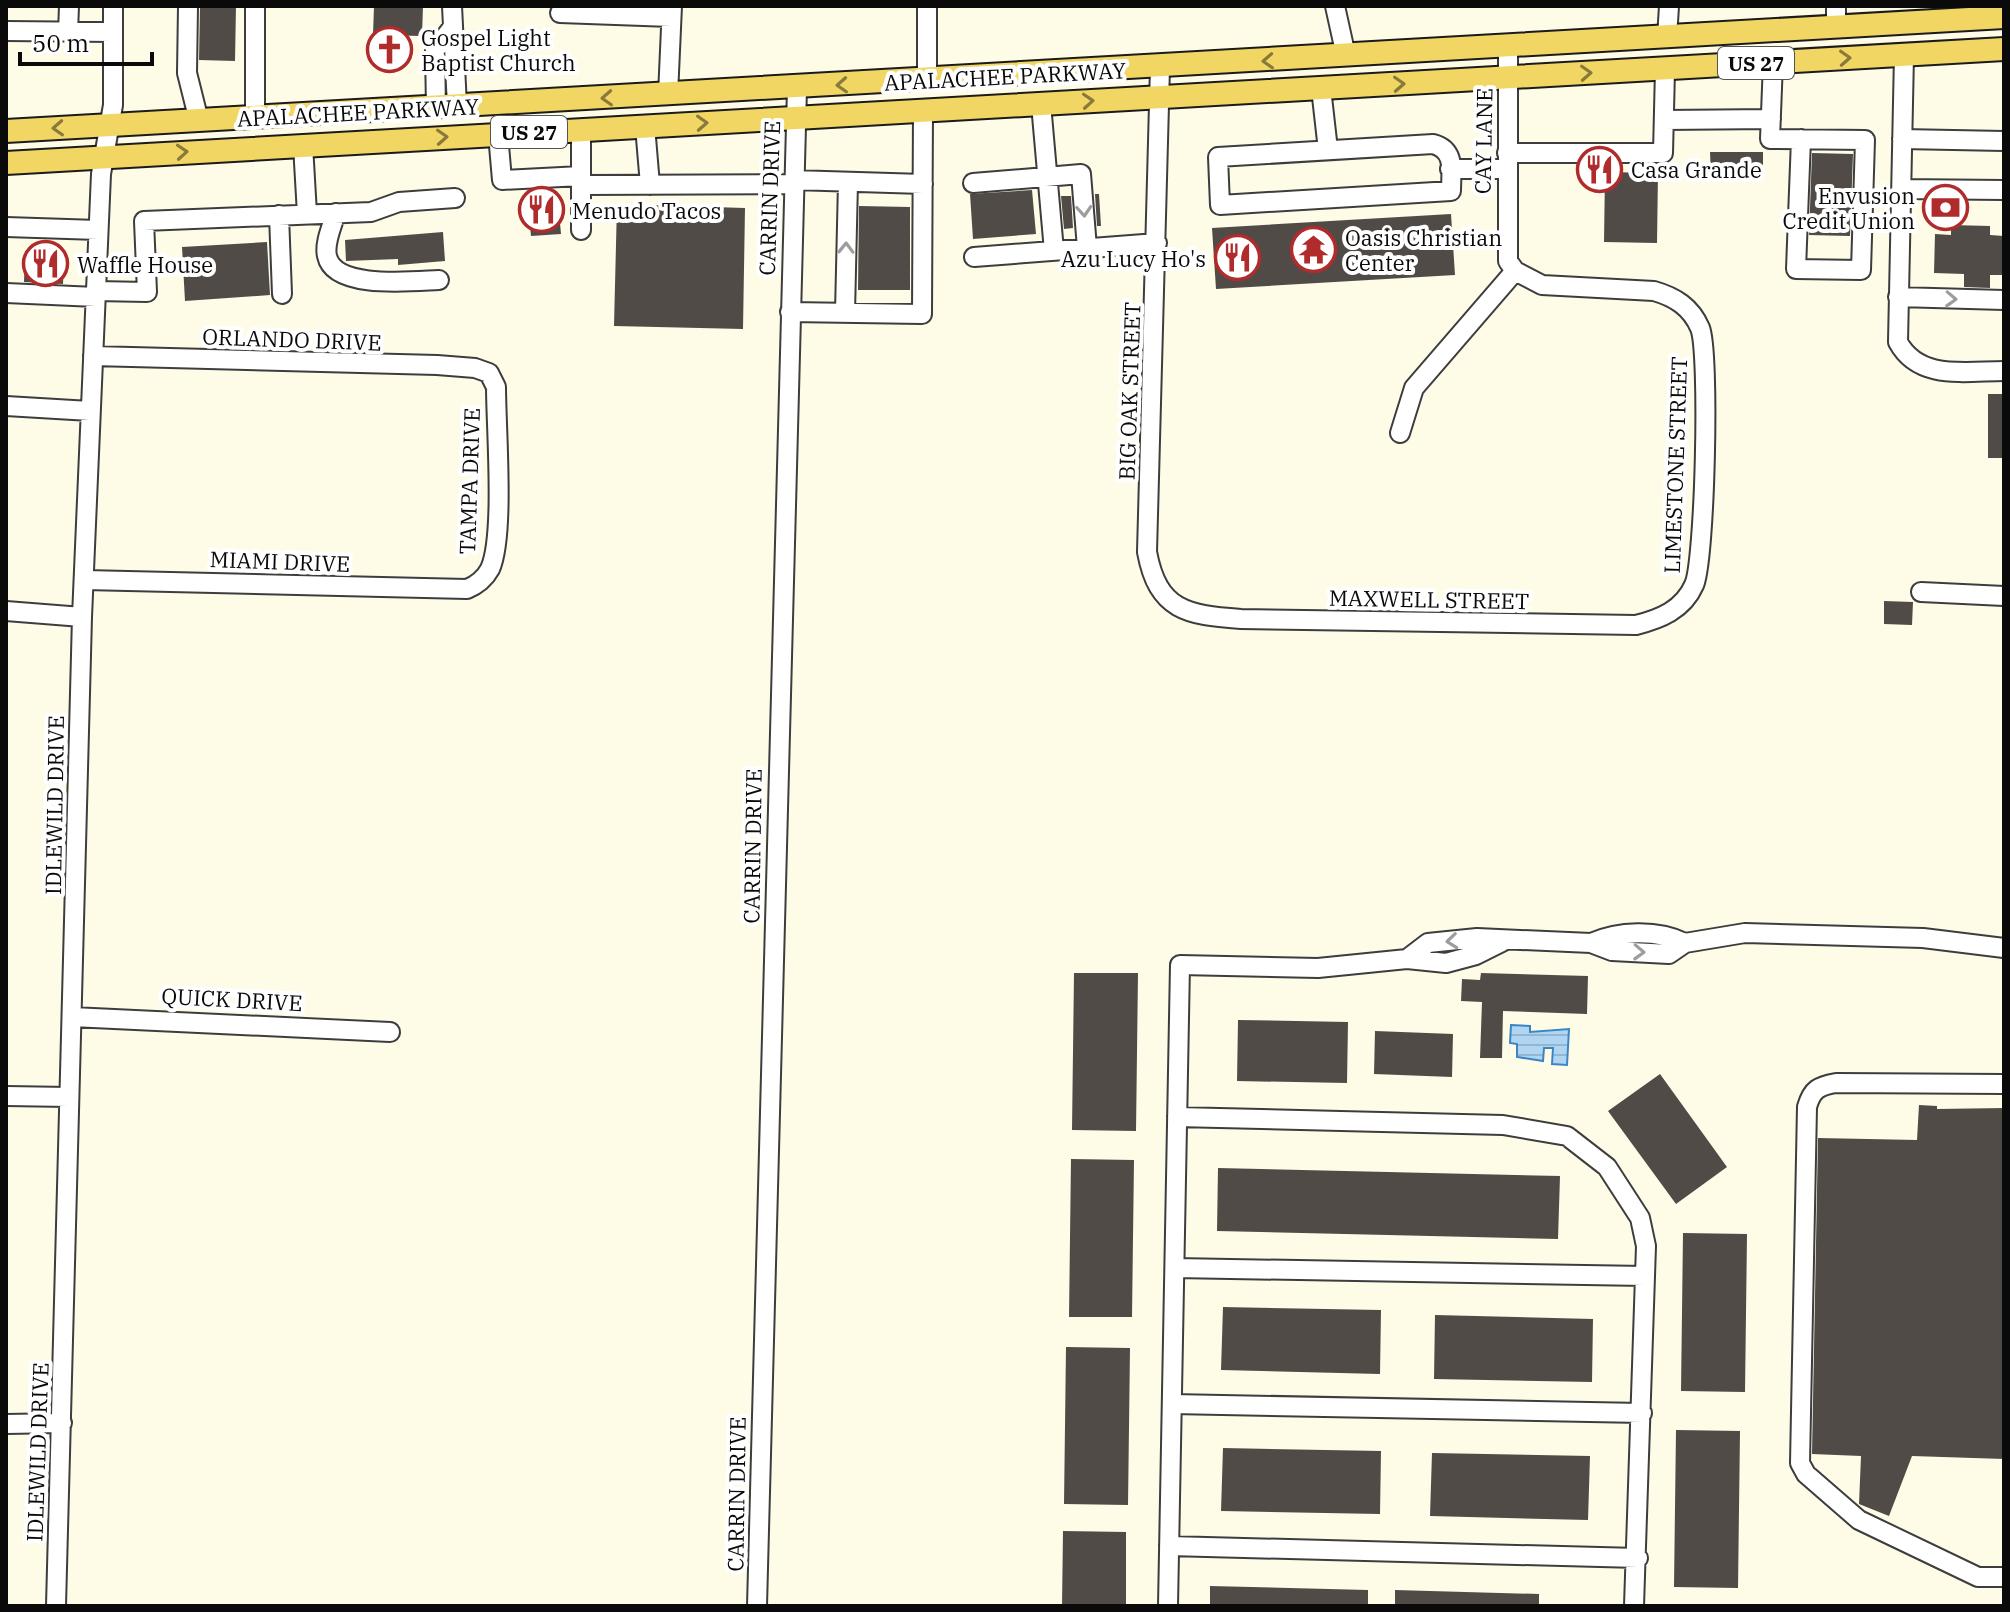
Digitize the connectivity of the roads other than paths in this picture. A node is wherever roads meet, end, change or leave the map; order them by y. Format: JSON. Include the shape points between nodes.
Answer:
{"nodes":[{"id":1,"x":69,"y":6,"type":"edge"},
{"id":2,"x":113,"y":6,"type":"edge"},
{"id":3,"x":188,"y":6,"type":"edge"},
{"id":4,"x":255,"y":6,"type":"edge"},
{"id":5,"x":452,"y":6,"type":"edge"},
{"id":6,"x":927,"y":6,"type":"edge"},
{"id":7,"x":1335,"y":6,"type":"edge"},
{"id":8,"x":1669,"y":6,"type":"edge"},
{"id":9,"x":671,"y":12,"type":"edge"},
{"id":10,"x":560,"y":13,"type":"dead end"},
{"id":11,"x":1966,"y":13,"type":"edge"},
{"id":12,"x":1836,"y":17,"type":"edge"},
{"id":13,"x":2004,"y":17,"type":"edge"},
{"id":14,"x":6,"y":31,"type":"edge"},
{"id":15,"x":68,"y":32,"type":"junction"},
{"id":16,"x":113,"y":32,"type":"junction"},
{"id":17,"x":1667,"y":38,"type":"junction"},
{"id":18,"x":1508,"y":47,"type":"junction"},
{"id":19,"x":2004,"y":49,"type":"edge"},
{"id":20,"x":1904,"y":55,"type":"junction"},
{"id":21,"x":1346,"y":56,"type":"junction"},
{"id":22,"x":1773,"y":62,"type":"junction"},
{"id":23,"x":1160,"y":67,"type":"junction"},
{"id":24,"x":1665,"y":69,"type":"junction"},
{"id":25,"x":1508,"y":78,"type":"junction"},
{"id":26,"x":927,"y":80,"type":"junction"},
{"id":27,"x":797,"y":88,"type":"junction"},
{"id":28,"x":1321,"y":88,"type":"junction"},
{"id":29,"x":668,"y":95,"type":"junction"},
{"id":30,"x":1160,"y":96,"type":"junction"},
{"id":31,"x":1041,"y":104,"type":"junction"},
{"id":32,"x":447,"y":107,"type":"junction"},
{"id":33,"x":923,"y":111,"type":"junction"},
{"id":34,"x":255,"y":117,"type":"junction"},
{"id":35,"x":795,"y":118,"type":"junction"},
{"id":36,"x":1771,"y":119,"type":"junction"},
{"id":37,"x":1664,"y":120,"type":"junction"},
{"id":38,"x":199,"y":121,"type":"junction"},
{"id":39,"x":110,"y":125,"type":"junction"},
{"id":40,"x":645,"y":126,"type":"junction"},
{"id":41,"x":581,"y":130,"type":"junction"},
{"id":42,"x":6,"y":131,"type":"edge"},
{"id":43,"x":498,"y":134,"type":"junction"},
{"id":44,"x":1801,"y":139,"type":"junction"},
{"id":45,"x":1902,"y":139,"type":"junction"},
{"id":46,"x":2004,"y":141,"type":"edge"},
{"id":47,"x":303,"y":145,"type":"junction"},
{"id":48,"x":1328,"y":150,"type":"junction"},
{"id":49,"x":105,"y":157,"type":"junction"},
{"id":50,"x":1507,"y":161,"type":"junction"},
{"id":51,"x":6,"y":163,"type":"edge"},
{"id":52,"x":1450,"y":169,"type":"junction"},
{"id":53,"x":1048,"y":177,"type":"junction"},
{"id":54,"x":582,"y":180,"type":"junction"},
{"id":55,"x":793,"y":182,"type":"junction"},
{"id":56,"x":848,"y":182,"type":"junction"},
{"id":57,"x":973,"y":183,"type":"dead end"},
{"id":58,"x":923,"y":184,"type":"junction"},
{"id":59,"x":650,"y":185,"type":"junction"},
{"id":60,"x":1901,"y":189,"type":"junction"},
{"id":61,"x":2004,"y":190,"type":"edge"},
{"id":62,"x":455,"y":198,"type":"dead end"},
{"id":63,"x":336,"y":213,"type":"junction"},
{"id":64,"x":307,"y":214,"type":"junction"},
{"id":65,"x":279,"y":215,"type":"junction"},
{"id":66,"x":6,"y":227,"type":"edge"},
{"id":67,"x":98,"y":230,"type":"junction"},
{"id":68,"x":581,"y":230,"type":"dead end"},
{"id":69,"x":1157,"y":243,"type":"junction"},
{"id":70,"x":1087,"y":248,"type":"junction"},
{"id":71,"x":1054,"y":251,"type":"junction"},
{"id":72,"x":974,"y":257,"type":"dead end"},
{"id":73,"x":1515,"y":271,"type":"junction"},
{"id":74,"x":439,"y":280,"type":"dead end"},
{"id":75,"x":7,"y":294,"type":"edge"},
{"id":76,"x":96,"y":294,"type":"junction"},
{"id":77,"x":282,"y":294,"type":"dead end"},
{"id":78,"x":1898,"y":297,"type":"junction"},
{"id":79,"x":2004,"y":300,"type":"edge"},
{"id":80,"x":790,"y":312,"type":"junction"},
{"id":81,"x":845,"y":313,"type":"junction"},
{"id":82,"x":93,"y":356,"type":"junction"},
{"id":83,"x":2004,"y":371,"type":"edge"},
{"id":84,"x":489,"y":373,"type":"joint"},
{"id":85,"x":6,"y":406,"type":"edge"},
{"id":86,"x":90,"y":411,"type":"junction"},
{"id":87,"x":1400,"y":433,"type":"dead end"},
{"id":88,"x":85,"y":580,"type":"junction"},
{"id":89,"x":473,"y":586,"type":"joint"},
{"id":90,"x":1921,"y":592,"type":"dead end"},
{"id":91,"x":2004,"y":596,"type":"edge"},
{"id":92,"x":1181,"y":609,"type":"joint"},
{"id":93,"x":1674,"y":610,"type":"joint"},
{"id":94,"x":6,"y":611,"type":"edge"},
{"id":95,"x":82,"y":617,"type":"junction"},
{"id":96,"x":2004,"y":948,"type":"edge"},
{"id":97,"x":72,"y":1017,"type":"junction"},
{"id":98,"x":390,"y":1032,"type":"dead end"},
{"id":99,"x":2004,"y":1084,"type":"edge"},
{"id":100,"x":6,"y":1096,"type":"edge"},
{"id":101,"x":69,"y":1097,"type":"junction"},
{"id":102,"x":1177,"y":1117,"type":"junction"},
{"id":103,"x":1175,"y":1268,"type":"junction"},
{"id":104,"x":1645,"y":1276,"type":"junction"},
{"id":105,"x":1172,"y":1404,"type":"junction"},
{"id":106,"x":1642,"y":1413,"type":"junction"},
{"id":107,"x":62,"y":1423,"type":"junction"},
{"id":108,"x":6,"y":1424,"type":"edge"},
{"id":109,"x":1169,"y":1546,"type":"junction"},
{"id":110,"x":1638,"y":1558,"type":"junction"},
{"id":111,"x":2004,"y":1577,"type":"edge"},
{"id":112,"x":56,"y":1606,"type":"edge"},
{"id":113,"x":757,"y":1606,"type":"edge"},
{"id":114,"x":1168,"y":1606,"type":"edge"},
{"id":115,"x":1634,"y":1606,"type":"edge"}],
"edges":[{"from":1,"to":15,"type":"street"},
{"from":2,"to":16,"type":"street","name":"IDLEWILD DRIVE"},
{"from":3,"to":38,"type":"street","via":[[187,73]]},
{"from":4,"to":34,"type":"street"},
{"from":5,"to":32,"type":"street"},
{"from":6,"to":26,"type":"street"},
{"from":7,"to":21,"type":"street"},
{"from":8,"to":17,"type":"street"},
{"from":9,"to":10,"type":"street"},
{"from":9,"to":29,"type":"street"},
{"from":11,"to":12,"type":"main road","name":"APALACHEE PARKWAY","number":"US 27"},
{"from":11,"to":13,"type":"main road","name":"APALACHEE PARKWAY","number":"US 27"},
{"from":12,"to":17,"type":"main road","name":"APALACHEE PARKWAY","number":"US 27"},
{"from":14,"to":15,"type":"street"},
{"from":15,"to":16,"type":"street"},
{"from":16,"to":39,"type":"street","name":"IDLEWILD DRIVE"},
{"from":17,"to":18,"type":"main road","name":"APALACHEE PARKWAY","number":"US 27"},
{"from":18,"to":21,"type":"main road","name":"APALACHEE PARKWAY","number":"US 27"},
{"from":18,"to":25,"type":"street","name":"CAY LANE"},
{"from":19,"to":20,"type":"main road","name":"APALACHEE PARKWAY","number":"US 27"},
{"from":22,"to":20,"type":"main road","name":"APALACHEE PARKWAY","number":"US 27","one_way":true},
{"from":20,"to":45,"type":"street"},
{"from":21,"to":23,"type":"main road","name":"APALACHEE PARKWAY","number":"US 27","one_way":true},
{"from":22,"to":24,"type":"main road","name":"APALACHEE PARKWAY","number":"US 27"},
{"from":22,"to":36,"type":"street"},
{"from":23,"to":26,"type":"main road","name":"APALACHEE PARKWAY","number":"US 27"},
{"from":23,"to":30,"type":"street","name":"BIG OAK STREET"},
{"from":25,"to":24,"type":"main road","name":"APALACHEE PARKWAY","number":"US 27","one_way":true},
{"from":24,"to":37,"type":"street"},
{"from":28,"to":25,"type":"main road","name":"APALACHEE PARKWAY","number":"US 27","one_way":true},
{"from":25,"to":50,"type":"street","name":"CAY LANE"},
{"from":26,"to":27,"type":"main road","name":"APALACHEE PARKWAY","number":"US 27","one_way":true},
{"from":27,"to":29,"type":"main road","name":"APALACHEE PARKWAY","number":"US 27"},
{"from":27,"to":35,"type":"street","name":"CARRIN DRIVE"},
{"from":28,"to":30,"type":"main road","name":"APALACHEE PARKWAY","number":"US 27"},
{"from":28,"to":48,"type":"street"},
{"from":29,"to":32,"type":"main road","name":"APALACHEE PARKWAY","number":"US 27","one_way":true},
{"from":31,"to":30,"type":"main road","name":"APALACHEE PARKWAY","number":"US 27","one_way":true},
{"from":30,"to":69,"type":"street","name":"BIG OAK STREET"},
{"from":31,"to":33,"type":"main road","name":"APALACHEE PARKWAY","number":"US 27"},
{"from":31,"to":53,"type":"street"},
{"from":32,"to":34,"type":"main road","name":"APALACHEE PARKWAY","number":"US 27"},
{"from":33,"to":35,"type":"main road","name":"APALACHEE PARKWAY","number":"US 27"},
{"from":33,"to":58,"type":"street"},
{"from":34,"to":38,"type":"main road","name":"APALACHEE PARKWAY","number":"US 27"},
{"from":40,"to":35,"type":"main road","name":"APALACHEE PARKWAY","number":"US 27","one_way":true},
{"from":35,"to":55,"type":"street","name":"CARRIN DRIVE"},
{"from":36,"to":37,"type":"street"},
{"from":36,"to":44,"type":"street","via":[[1770,139]]},
{"from":37,"to":50,"type":"street","via":[[1663,153]]},
{"from":38,"to":39,"type":"main road","name":"APALACHEE PARKWAY","number":"US 27"},
{"from":39,"to":42,"type":"main road","name":"APALACHEE PARKWAY","number":"US 27","one_way":true},
{"from":39,"to":49,"type":"street","name":"IDLEWILD DRIVE"},
{"from":40,"to":41,"type":"main road","name":"APALACHEE PARKWAY","number":"US 27"},
{"from":40,"to":59,"type":"street"},
{"from":41,"to":43,"type":"main road","name":"APALACHEE PARKWAY","number":"US 27"},
{"from":41,"to":54,"type":"street"},
{"from":47,"to":43,"type":"main road","name":"APALACHEE PARKWAY","number":"US 27","one_way":true},
{"from":43,"to":54,"type":"street","via":[[502,180]]},
{"from":44,"to":44,"type":"street","via":[[1796,269],[1861,270],[1865,140]]},
{"from":45,"to":46,"type":"street"},
{"from":45,"to":60,"type":"street"},
{"from":49,"to":47,"type":"main road","name":"APALACHEE PARKWAY","number":"US 27","one_way":true},
{"from":47,"to":64,"type":"street"},
{"from":48,"to":52,"type":"street","via":[[1433,144],[1450,154]]},
{"from":48,"to":52,"type":"street","via":[[1218,157],[1220,205],[1451,191]]},
{"from":49,"to":51,"type":"main road","name":"APALACHEE PARKWAY","number":"US 27"},
{"from":49,"to":67,"type":"street","name":"IDLEWILD DRIVE"},
{"from":50,"to":52,"type":"street"},
{"from":50,"to":73,"type":"street","name":"CAY LANE","via":[[1508,261]]},
{"from":53,"to":57,"type":"street"},
{"from":53,"to":70,"type":"street","one_way":true,"via":[[1081,174]]},
{"from":53,"to":71,"type":"street"},
{"from":54,"to":59,"type":"street"},
{"from":54,"to":68,"type":"street"},
{"from":55,"to":56,"type":"street"},
{"from":55,"to":59,"type":"street"},
{"from":55,"to":80,"type":"street","name":"CARRIN DRIVE"},
{"from":56,"to":58,"type":"street"},
{"from":81,"to":56,"type":"street","one_way":true},
{"from":58,"to":81,"type":"street","via":[[922,314]]},
{"from":60,"to":61,"type":"street"},
{"from":60,"to":78,"type":"street"},
{"from":62,"to":63,"type":"street"},
{"from":63,"to":64,"type":"street"},
{"from":63,"to":74,"type":"street","via":[[326,250],[337,270],[378,281]]},
{"from":64,"to":65,"type":"street"},
{"from":65,"to":76,"type":"street","via":[[144,221],[147,292]]},
{"from":65,"to":77,"type":"street"},
{"from":66,"to":67,"type":"street"},
{"from":67,"to":76,"type":"street","name":"IDLEWILD DRIVE"},
{"from":69,"to":70,"type":"street"},
{"from":69,"to":92,"type":"street","name":"BIG OAK STREET","via":[[1147,552],[1154,580]]},
{"from":70,"to":71,"type":"street"},
{"from":71,"to":72,"type":"street"},
{"from":73,"to":87,"type":"street","via":[[1414,388]]},
{"from":73,"to":93,"type":"street","name":"LIMESTONE STREET","via":[[1542,285],[1662,293],[1685,305],[1701,331],[1699,566],[1692,590]]},
{"from":75,"to":76,"type":"street"},
{"from":76,"to":82,"type":"street","name":"IDLEWILD DRIVE"},
{"from":78,"to":79,"type":"street","one_way":true},
{"from":78,"to":83,"type":"street","via":[[1898,342],[1916,365]]},
{"from":80,"to":81,"type":"street"},
{"from":80,"to":113,"type":"street","name":"CARRIN DRIVE"},
{"from":82,"to":84,"type":"street","name":"ORLANDO DRIVE","via":[[437,365]]},
{"from":82,"to":86,"type":"street","name":"IDLEWILD DRIVE"},
{"from":84,"to":89,"type":"street","name":"TAMPA DRIVE","via":[[496,387],[497,525],[490,568]]},
{"from":85,"to":86,"type":"street"},
{"from":86,"to":88,"type":"street","name":"IDLEWILD DRIVE"},
{"from":88,"to":89,"type":"street","name":"MIAMI DRIVE","via":[[444,590]]},
{"from":88,"to":95,"type":"street","name":"IDLEWILD DRIVE"},
{"from":90,"to":91,"type":"street"},
{"from":92,"to":93,"type":"street","name":"MAXWELL STREET","via":[[1241,619],[1620,626],[1655,620]]},
{"from":94,"to":95,"type":"street"},
{"from":95,"to":97,"type":"street","name":"IDLEWILD DRIVE"},
{"from":96,"to":102,"type":"street","via":[[1923,938],[1745,933],[1685,943],[1669,935],[1611,934],[1591,943],[1502,942],[1446,963],[1407,959],[1318,968],[1180,965]]},
{"from":97,"to":98,"type":"street","name":"QUICK DRIVE"},
{"from":97,"to":101,"type":"street","name":"IDLEWILD DRIVE"},
{"from":99,"to":111,"type":"street","via":[[1836,1083],[1818,1086],[1810,1094],[1800,1463],[1859,1520],[1978,1577]]},
{"from":100,"to":101,"type":"street"},
{"from":101,"to":107,"type":"street","name":"IDLEWILD DRIVE"},
{"from":102,"to":103,"type":"street"},
{"from":102,"to":104,"type":"street","via":[[1503,1125],[1567,1136],[1607,1167],[1634,1206],[1646,1246]]},
{"from":103,"to":104,"type":"street"},
{"from":103,"to":105,"type":"street"},
{"from":104,"to":106,"type":"street"},
{"from":105,"to":106,"type":"street"},
{"from":105,"to":109,"type":"street"},
{"from":106,"to":110,"type":"street"},
{"from":107,"to":108,"type":"street"},
{"from":107,"to":112,"type":"street","name":"IDLEWILD DRIVE"},
{"from":109,"to":110,"type":"street"},
{"from":109,"to":114,"type":"street"},
{"from":110,"to":115,"type":"street"}]}
